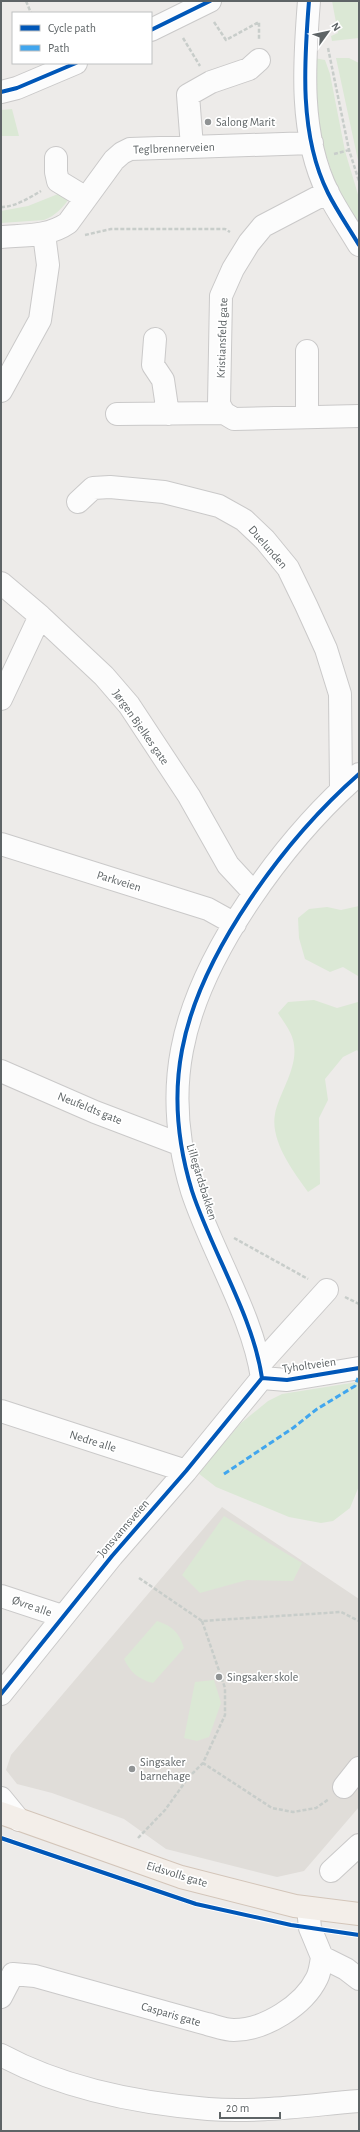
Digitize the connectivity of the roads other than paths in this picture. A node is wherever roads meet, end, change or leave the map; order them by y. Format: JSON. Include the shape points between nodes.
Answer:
{"nodes":[{"id":1,"x":309,"y":1,"type":"edge"},
{"id":2,"x":207,"y":3,"type":"edge"},
{"id":3,"x":152,"y":30,"type":"edge"},
{"id":4,"x":260,"y":60,"type":"road end"},
{"id":5,"x":74,"y":64,"type":"edge"},
{"id":6,"x":1,"y":92,"type":"edge"},
{"id":7,"x":312,"y":143,"type":"junction"},
{"id":8,"x":192,"y":147,"type":"junction"},
{"id":9,"x":56,"y":158,"type":"dead end"},
{"id":10,"x":328,"y":192,"type":"junction"},
{"id":11,"x":86,"y":198,"type":"junction"},
{"id":12,"x":44,"y":234,"type":"junction"},
{"id":13,"x":1,"y":237,"type":"edge"},
{"id":14,"x":359,"y":245,"type":"edge"},
{"id":15,"x":155,"y":339,"type":"dead end"},
{"id":16,"x":307,"y":351,"type":"dead end"},
{"id":17,"x":1,"y":391,"type":"edge"},
{"id":18,"x":224,"y":413,"type":"junction"},
{"id":19,"x":117,"y":414,"type":"dead end"},
{"id":20,"x":168,"y":414,"type":"junction"},
{"id":21,"x":359,"y":416,"type":"edge"},
{"id":22,"x":307,"y":418,"type":"junction"},
{"id":23,"x":78,"y":502,"type":"dead end"},
{"id":24,"x":1,"y":583,"type":"edge"},
{"id":25,"x":40,"y":616,"type":"junction"},
{"id":26,"x":6,"y":677,"type":"edge"},
{"id":27,"x":1,"y":699,"type":"edge"},
{"id":28,"x":359,"y":774,"type":"edge"},
{"id":29,"x":341,"y":789,"type":"junction"},
{"id":30,"x":1,"y":844,"type":"edge"},
{"id":31,"x":254,"y":893,"type":"junction"},
{"id":32,"x":235,"y":924,"type":"junction"},
{"id":33,"x":1,"y":1071,"type":"edge"},
{"id":34,"x":180,"y":1144,"type":"junction"},
{"id":35,"x":327,"y":1290,"type":"road end"},
{"id":36,"x":359,"y":1368,"type":"edge"},
{"id":37,"x":261,"y":1371,"type":"junction"},
{"id":38,"x":1,"y":1411,"type":"edge"},
{"id":39,"x":186,"y":1471,"type":"junction"},
{"id":40,"x":1,"y":1596,"type":"edge"},
{"id":41,"x":62,"y":1616,"type":"junction"},
{"id":42,"x":1,"y":1694,"type":"edge"},
{"id":43,"x":359,"y":1768,"type":"edge"},
{"id":44,"x":344,"y":1787,"type":"road end"},
{"id":45,"x":1,"y":1798,"type":"edge"},
{"id":46,"x":10,"y":1817,"type":"edge"},
{"id":47,"x":359,"y":1845,"type":"edge"},
{"id":48,"x":331,"y":1871,"type":"dead end"},
{"id":49,"x":308,"y":1908,"type":"junction"},
{"id":50,"x":359,"y":1914,"type":"edge"},
{"id":51,"x":322,"y":1957,"type":"junction"},
{"id":52,"x":359,"y":1979,"type":"edge"},
{"id":53,"x":1,"y":1997,"type":"edge"},
{"id":54,"x":1,"y":2055,"type":"edge"},
{"id":55,"x":359,"y":2101,"type":"edge"}],
"edges":[{"from":1,"to":7,"type":"street","via":[[305,52],[307,106]]},
{"from":2,"to":3,"type":"street"},
{"from":4,"to":8,"type":"street","via":[[249,69],[210,82],[188,95]]},
{"from":5,"to":6,"type":"street","via":[[17,88]]},
{"from":7,"to":8,"type":"street","name":"Teglbrennerveien"},
{"from":7,"to":10,"type":"street"},
{"from":8,"to":11,"type":"street","name":"Teglbrennerveien","via":[[130,149],[114,160]]},
{"from":9,"to":11,"type":"street","via":[[58,181]]},
{"from":10,"to":14,"type":"street"},
{"from":10,"to":18,"type":"street","name":"Kristiansfeld gate","via":[[264,226],[249,243],[233,269],[221,296],[219,404]]},
{"from":11,"to":12,"type":"street","name":"Teglbrennerveien","via":[[68,223]]},
{"from":12,"to":13,"type":"street","name":"Teglbrennerveien"},
{"from":12,"to":17,"type":"street","via":[[48,265],[40,320]]},
{"from":15,"to":20,"type":"street","via":[[153,365],[163,380]]},
{"from":16,"to":22,"type":"street"},
{"from":18,"to":20,"type":"street"},
{"from":18,"to":22,"type":"street","via":[[234,419]]},
{"from":19,"to":20,"type":"street"},
{"from":21,"to":22,"type":"street"},
{"from":23,"to":29,"type":"street","name":"Duelunden","via":[[93,488],[164,492],[219,506],[244,520],[265,540],[288,568],[326,649],[340,694]]},
{"from":24,"to":25,"type":"street","name":"Jørgen Bjelkes gate"},
{"from":25,"to":26,"type":"street"},
{"from":25,"to":31,"type":"street","name":"Jørgen Bjelkes gate","via":[[104,676],[129,705],[189,796],[228,866]]},
{"from":26,"to":27,"type":"street"},
{"from":28,"to":29,"type":"street","name":"Lillegårdsbakken"},
{"from":29,"to":31,"type":"street","name":"Lillegårdsbakken"},
{"from":30,"to":32,"type":"street","name":"Parkveien","via":[[208,909]]},
{"from":31,"to":32,"type":"street","name":"Lillegårdsbakken"},
{"from":32,"to":34,"type":"street","name":"Lillegårdsbakken","via":[[195,1003],[182,1050],[177,1102]]},
{"from":33,"to":34,"type":"street","name":"Neufeldts gate","via":[[95,1112]]},
{"from":34,"to":37,"type":"street","name":"Lillegårdsbakken","via":[[209,1239],[238,1302]]},
{"from":35,"to":37,"type":"street"},
{"from":36,"to":37,"type":"street","name":"Tyholtveien","via":[[287,1380]]},
{"from":37,"to":39,"type":"street","name":"Jonsvannsveien"},
{"from":38,"to":39,"type":"street","name":"Nedre alle"},
{"from":39,"to":41,"type":"street","name":"Jonsvannsveien"},
{"from":40,"to":41,"type":"street","name":"Øvre alle"},
{"from":41,"to":42,"type":"street","name":"Jonsvannsveien"},
{"from":43,"to":44,"type":"street"},
{"from":45,"to":46,"type":"street"},
{"from":46,"to":49,"type":"main road","name":"Eidsvolls gate","via":[[181,1876]]},
{"from":47,"to":48,"type":"street"},
{"from":49,"to":50,"type":"main road","name":"Eidsvolls gate"},
{"from":49,"to":51,"type":"street","via":[[310,1928]]},
{"from":51,"to":52,"type":"street"},
{"from":51,"to":53,"type":"street","name":"Casparis gate","via":[[317,1977],[305,1996],[285,2012],[263,2024],[233,2030],[35,1976],[13,1974]]},
{"from":54,"to":55,"type":"street","via":[[28,2070],[122,2098],[209,2109],[259,2109]]}]}
